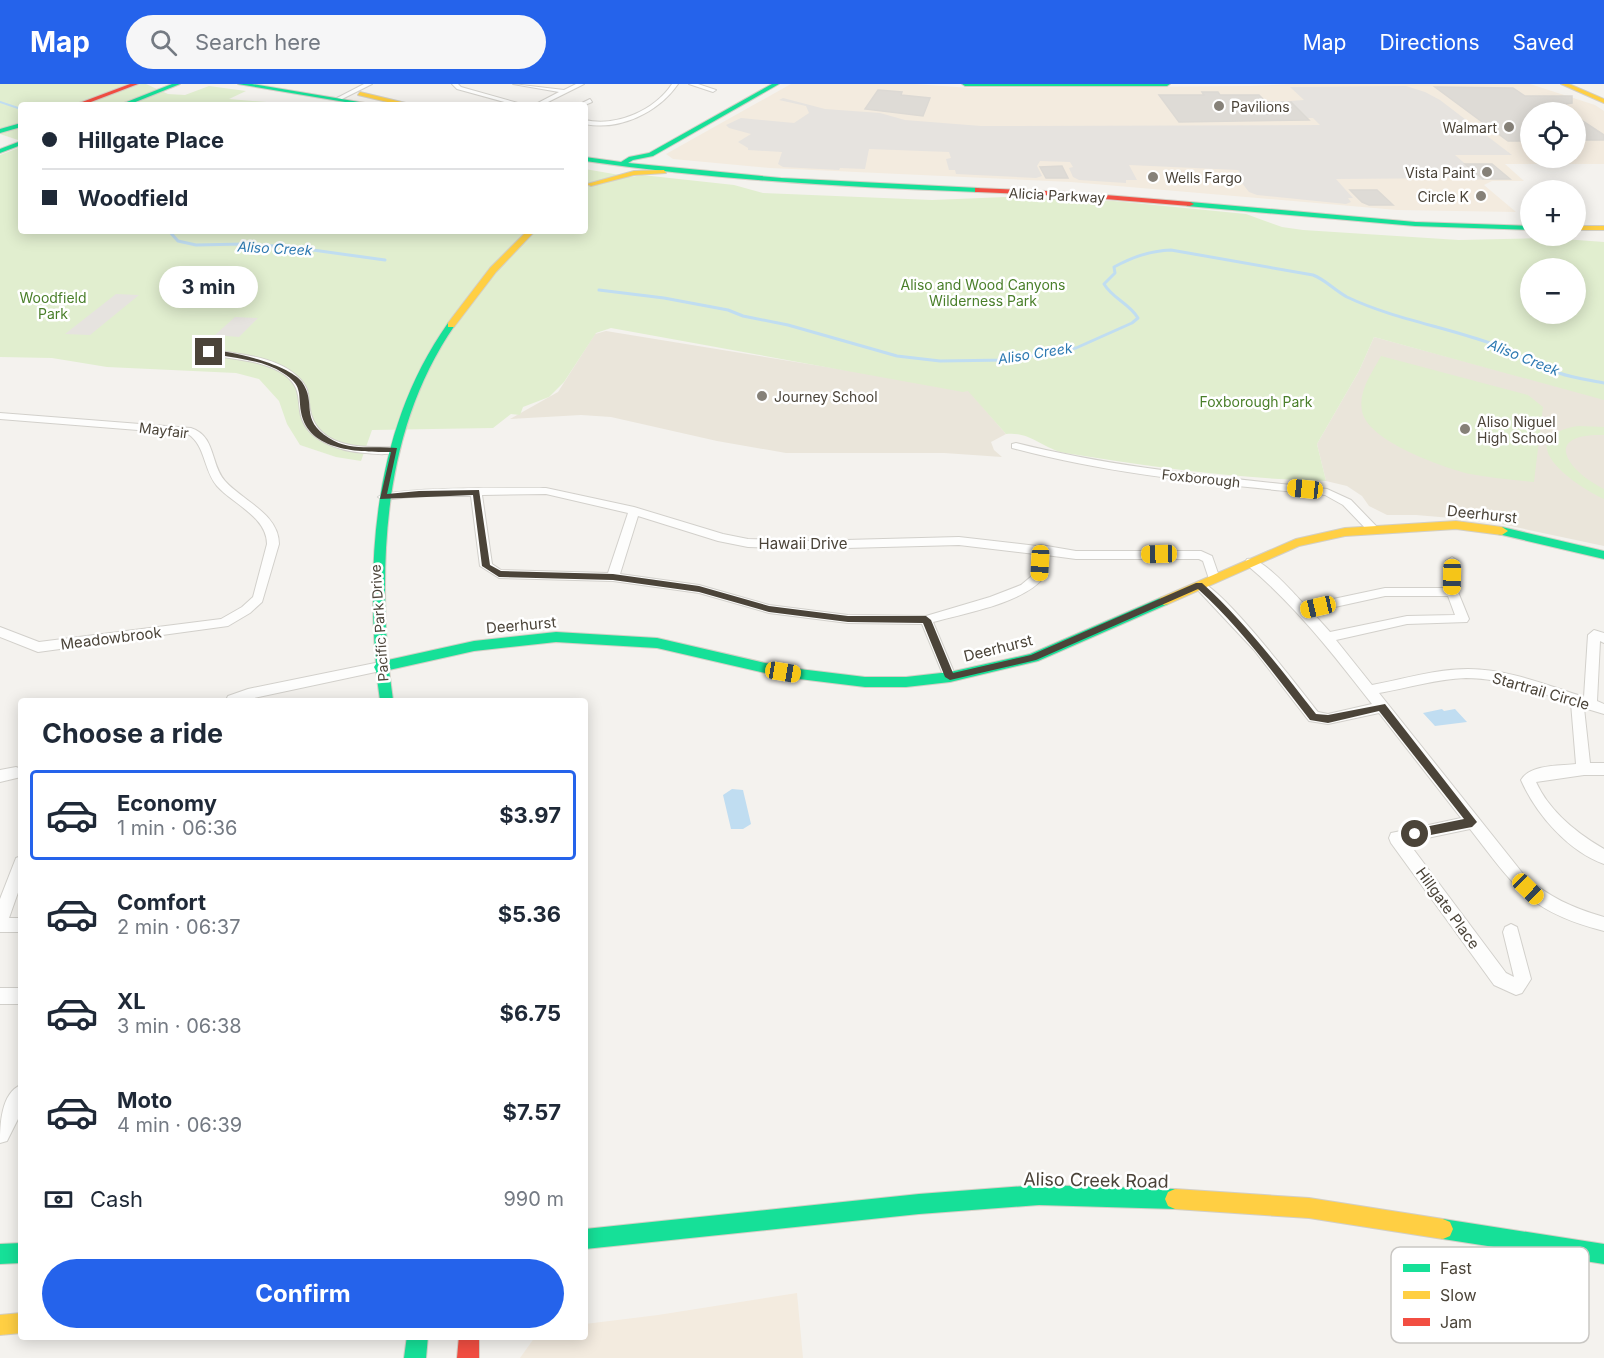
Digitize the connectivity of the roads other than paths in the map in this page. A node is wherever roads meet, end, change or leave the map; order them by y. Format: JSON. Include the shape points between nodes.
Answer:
{"nodes":[{"id":1,"x":135,"y":84,"type":"edge"},
{"id":2,"x":177,"y":84,"type":"edge"},
{"id":3,"x":241,"y":84,"type":"edge"},
{"id":4,"x":285,"y":84,"type":"edge"},
{"id":5,"x":369,"y":84,"type":"edge"},
{"id":6,"x":455,"y":84,"type":"edge"},
{"id":7,"x":516,"y":84,"type":"edge"},
{"id":8,"x":581,"y":84,"type":"edge"},
{"id":9,"x":675,"y":84,"type":"edge"},
{"id":10,"x":692,"y":84,"type":"edge"},
{"id":11,"x":758,"y":84,"type":"edge"},
{"id":12,"x":776,"y":84,"type":"edge"},
{"id":13,"x":965,"y":84,"type":"edge"},
{"id":14,"x":1167,"y":84,"type":"edge"},
{"id":15,"x":1564,"y":84,"type":"edge"},
{"id":16,"x":480,"y":88,"type":"dead end"},
{"id":17,"x":713,"y":90,"type":"dead end"},
{"id":18,"x":470,"y":91,"type":"junction"},
{"id":19,"x":567,"y":92,"type":"junction"},
{"id":20,"x":345,"y":95,"type":"junction"},
{"id":21,"x":1604,"y":101,"type":"edge"},
{"id":22,"x":86,"y":102,"type":"edge"},
{"id":23,"x":129,"y":102,"type":"edge"},
{"id":24,"x":365,"y":102,"type":"edge"},
{"id":25,"x":389,"y":102,"type":"edge"},
{"id":26,"x":511,"y":102,"type":"edge"},
{"id":27,"x":544,"y":102,"type":"edge"},
{"id":28,"x":588,"y":122,"type":"edge"},
{"id":29,"x":18,"y":126,"type":"edge"},
{"id":30,"x":0,"y":132,"type":"edge"},
{"id":31,"x":588,"y":151,"type":"edge"},
{"id":32,"x":588,"y":159,"type":"edge"},
{"id":33,"x":626,"y":162,"type":"junction"},
{"id":34,"x":664,"y":172,"type":"junction"},
{"id":35,"x":588,"y":186,"type":"edge"},
{"id":36,"x":1520,"y":219,"type":"edge"},
{"id":37,"x":1586,"y":219,"type":"edge"},
{"id":38,"x":1604,"y":219,"type":"edge"},
{"id":39,"x":1520,"y":228,"type":"edge"},
{"id":40,"x":1586,"y":228,"type":"edge"},
{"id":41,"x":1604,"y":228,"type":"edge"},
{"id":42,"x":528,"y":234,"type":"edge"},
{"id":43,"x":209,"y":352,"type":"dead end"},
{"id":44,"x":0,"y":416,"type":"edge"},
{"id":45,"x":396,"y":446,"type":"junction"},
{"id":46,"x":1016,"y":446,"type":"dead end"},
{"id":47,"x":476,"y":492,"type":"junction"},
{"id":48,"x":383,"y":497,"type":"junction"},
{"id":49,"x":634,"y":511,"type":"junction"},
{"id":50,"x":1373,"y":529,"type":"junction"},
{"id":51,"x":1041,"y":549,"type":"junction"},
{"id":52,"x":1604,"y":555,"type":"edge"},
{"id":53,"x":1452,"y":561,"type":"dead end"},
{"id":54,"x":1251,"y":562,"type":"junction"},
{"id":55,"x":613,"y":577,"type":"junction"},
{"id":56,"x":1214,"y":579,"type":"junction"},
{"id":57,"x":1199,"y":585,"type":"junction"},
{"id":58,"x":1452,"y":592,"type":"junction"},
{"id":59,"x":1303,"y":610,"type":"junction"},
{"id":60,"x":926,"y":620,"type":"junction"},
{"id":61,"x":224,"y":623,"type":"joint"},
{"id":62,"x":0,"y":632,"type":"edge"},
{"id":63,"x":1327,"y":637,"type":"junction"},
{"id":64,"x":1604,"y":638,"type":"edge"},
{"id":65,"x":380,"y":667,"type":"junction"},
{"id":66,"x":950,"y":677,"type":"junction"},
{"id":67,"x":1370,"y":690,"type":"junction"},
{"id":68,"x":238,"y":698,"type":"edge"},
{"id":69,"x":386,"y":698,"type":"edge"},
{"id":70,"x":1584,"y":702,"type":"junction"},
{"id":71,"x":1381,"y":706,"type":"junction"},
{"id":72,"x":1604,"y":709,"type":"edge"},
{"id":73,"x":1584,"y":769,"type":"junction"},
{"id":74,"x":1604,"y":769,"type":"edge"},
{"id":75,"x":16,"y":773,"type":"dead end"},
{"id":76,"x":0,"y":776,"type":"edge"},
{"id":77,"x":1472,"y":822,"type":"junction"},
{"id":78,"x":1604,"y":857,"type":"edge"},
{"id":79,"x":18,"y":871,"type":"edge"},
{"id":80,"x":0,"y":922,"type":"edge"},
{"id":81,"x":1604,"y":924,"type":"edge"},
{"id":82,"x":18,"y":925,"type":"edge"},
{"id":83,"x":1511,"y":932,"type":"dead end"},
{"id":84,"x":0,"y":996,"type":"edge"},
{"id":85,"x":18,"y":996,"type":"edge"},
{"id":86,"x":18,"y":1100,"type":"edge"},
{"id":87,"x":0,"y":1134,"type":"edge"},
{"id":88,"x":588,"y":1239,"type":"edge"},
{"id":89,"x":1559,"y":1247,"type":"edge"},
{"id":90,"x":1589,"y":1252,"type":"edge"},
{"id":91,"x":18,"y":1253,"type":"edge"},
{"id":92,"x":0,"y":1254,"type":"edge"},
{"id":93,"x":1604,"y":1254,"type":"edge"},
{"id":94,"x":18,"y":1323,"type":"edge"},
{"id":95,"x":0,"y":1324,"type":"edge"},
{"id":96,"x":417,"y":1340,"type":"edge"},
{"id":97,"x":469,"y":1340,"type":"edge"},
{"id":98,"x":415,"y":1358,"type":"edge"},
{"id":99,"x":468,"y":1358,"type":"edge"}],
"edges":[{"from":1,"to":22,"type":"main road"},
{"from":2,"to":23,"type":"main road"},
{"from":3,"to":20,"type":"main road"},
{"from":4,"to":20,"type":"main road"},
{"from":5,"to":20,"type":"street"},
{"from":6,"to":18,"type":"street"},
{"from":7,"to":19,"type":"street"},
{"from":8,"to":19,"type":"street"},
{"from":9,"to":28,"type":"street","via":[[652,105],[617,123]]},
{"from":10,"to":17,"type":"street"},
{"from":11,"to":33,"type":"main road","via":[[633,151]]},
{"from":12,"to":33,"type":"main road","via":[[651,155]]},
{"from":13,"to":14,"type":"main road"},
{"from":15,"to":21,"type":"main road"},
{"from":16,"to":18,"type":"street"},
{"from":18,"to":26,"type":"street"},
{"from":19,"to":27,"type":"street"},
{"from":20,"to":24,"type":"main road"},
{"from":20,"to":25,"type":"main road"},
{"from":29,"to":30,"type":"main road"},
{"from":31,"to":33,"type":"main road","name":"Alicia Parkway"},
{"from":32,"to":33,"type":"main road","name":"Alicia Parkway"},
{"from":33,"to":34,"type":"main road","name":"Alicia Parkway"},
{"from":33,"to":35,"type":"main road"},
{"from":33,"to":36,"type":"main road","name":"Alicia Parkway","via":[[768,174],[1116,190],[1372,214]]},
{"from":34,"to":35,"type":"main road","via":[[634,173]]},
{"from":34,"to":39,"type":"main road","name":"Alicia Parkway","via":[[786,183],[1065,194],[1376,222]]},
{"from":37,"to":38,"type":"main road"},
{"from":40,"to":41,"type":"main road"},
{"from":42,"to":45,"type":"main road","name":"Pacific Park Drive","via":[[462,308],[436,346]]},
{"from":43,"to":45,"type":"street","via":[[285,370],[299,383],[313,429],[327,441],[350,449]]},
{"from":44,"to":61,"type":"street","name":"Mayfair","via":[[177,429],[201,437],[207,444],[218,480],[269,525],[273,535],[258,599]]},
{"from":45,"to":48,"type":"main road","name":"Pacific Park Drive"},
{"from":46,"to":50,"type":"street","name":"Foxborough","via":[[1052,457],[1153,473],[1327,492],[1350,503]]},
{"from":47,"to":48,"type":"street","name":"Hawaii Drive"},
{"from":47,"to":49,"type":"street","name":"Hawaii Drive","via":[[546,491]]},
{"from":47,"to":55,"type":"street","via":[[486,566],[499,574]]},
{"from":48,"to":65,"type":"main road","name":"Pacific Park Drive","via":[[375,571]]},
{"from":49,"to":51,"type":"street","name":"Hawaii Drive","via":[[748,543],[959,541]]},
{"from":49,"to":55,"type":"street"},
{"from":50,"to":52,"type":"main road","name":"Deerhurst","via":[[1456,525],[1484,528]]},
{"from":50,"to":54,"type":"main road","name":"Deerhurst","via":[[1296,543]]},
{"from":51,"to":56,"type":"street","name":"Hawaii Drive","via":[[1076,555],[1200,555],[1208,559]]},
{"from":51,"to":60,"type":"street","via":[[1040,576],[1025,588]]},
{"from":53,"to":58,"type":"street"},
{"from":54,"to":56,"type":"main road","name":"Deerhurst"},
{"from":54,"to":59,"type":"street"},
{"from":55,"to":60,"type":"street","via":[[699,589],[780,610],[848,619]]},
{"from":56,"to":57,"type":"main road","name":"Deerhurst"},
{"from":57,"to":66,"type":"main road","name":"Deerhurst","via":[[1033,658]]},
{"from":57,"to":71,"type":"street","via":[[1258,647],[1314,717],[1328,719]]},
{"from":58,"to":59,"type":"street","via":[[1385,592]]},
{"from":58,"to":63,"type":"street","via":[[1463,619],[1407,620]]},
{"from":59,"to":63,"type":"street"},
{"from":60,"to":66,"type":"street"},
{"from":61,"to":62,"type":"street","name":"Meadowbrook","via":[[38,647]]},
{"from":63,"to":67,"type":"street"},
{"from":64,"to":70,"type":"street","via":[[1594,635]]},
{"from":65,"to":66,"type":"main road","name":"Deerhurst","via":[[474,646],[556,638],[657,643],[767,669],[865,682]]},
{"from":65,"to":68,"type":"street"},
{"from":65,"to":69,"type":"main road","name":"Pacific Park Drive"},
{"from":67,"to":70,"type":"street","name":"Startrail Circle","via":[[1455,674],[1478,674],[1513,680]]},
{"from":67,"to":71,"type":"street"},
{"from":70,"to":72,"type":"street","name":"Startrail Circle"},
{"from":70,"to":73,"type":"street"},
{"from":71,"to":77,"type":"street"},
{"from":73,"to":74,"type":"street"},
{"from":73,"to":78,"type":"street","via":[[1537,775],[1528,780],[1532,794],[1569,832]]},
{"from":75,"to":76,"type":"street"},
{"from":77,"to":81,"type":"street","via":[[1536,897],[1558,911]]},
{"from":77,"to":83,"type":"street","name":"Hillgate Place","via":[[1396,838],[1500,980],[1516,987],[1523,979]]},
{"from":79,"to":80,"type":"street"},
{"from":80,"to":82,"type":"street"},
{"from":84,"to":85,"type":"street"},
{"from":86,"to":87,"type":"street"},
{"from":88,"to":89,"type":"main road","name":"Aliso Creek Road","via":[[1039,1195],[1127,1196],[1309,1208]]},
{"from":90,"to":93,"type":"main road","name":"Aliso Creek Road"},
{"from":91,"to":92,"type":"main road"},
{"from":94,"to":95,"type":"main road"},
{"from":96,"to":98,"type":"main road"},
{"from":97,"to":99,"type":"main road"}]}
